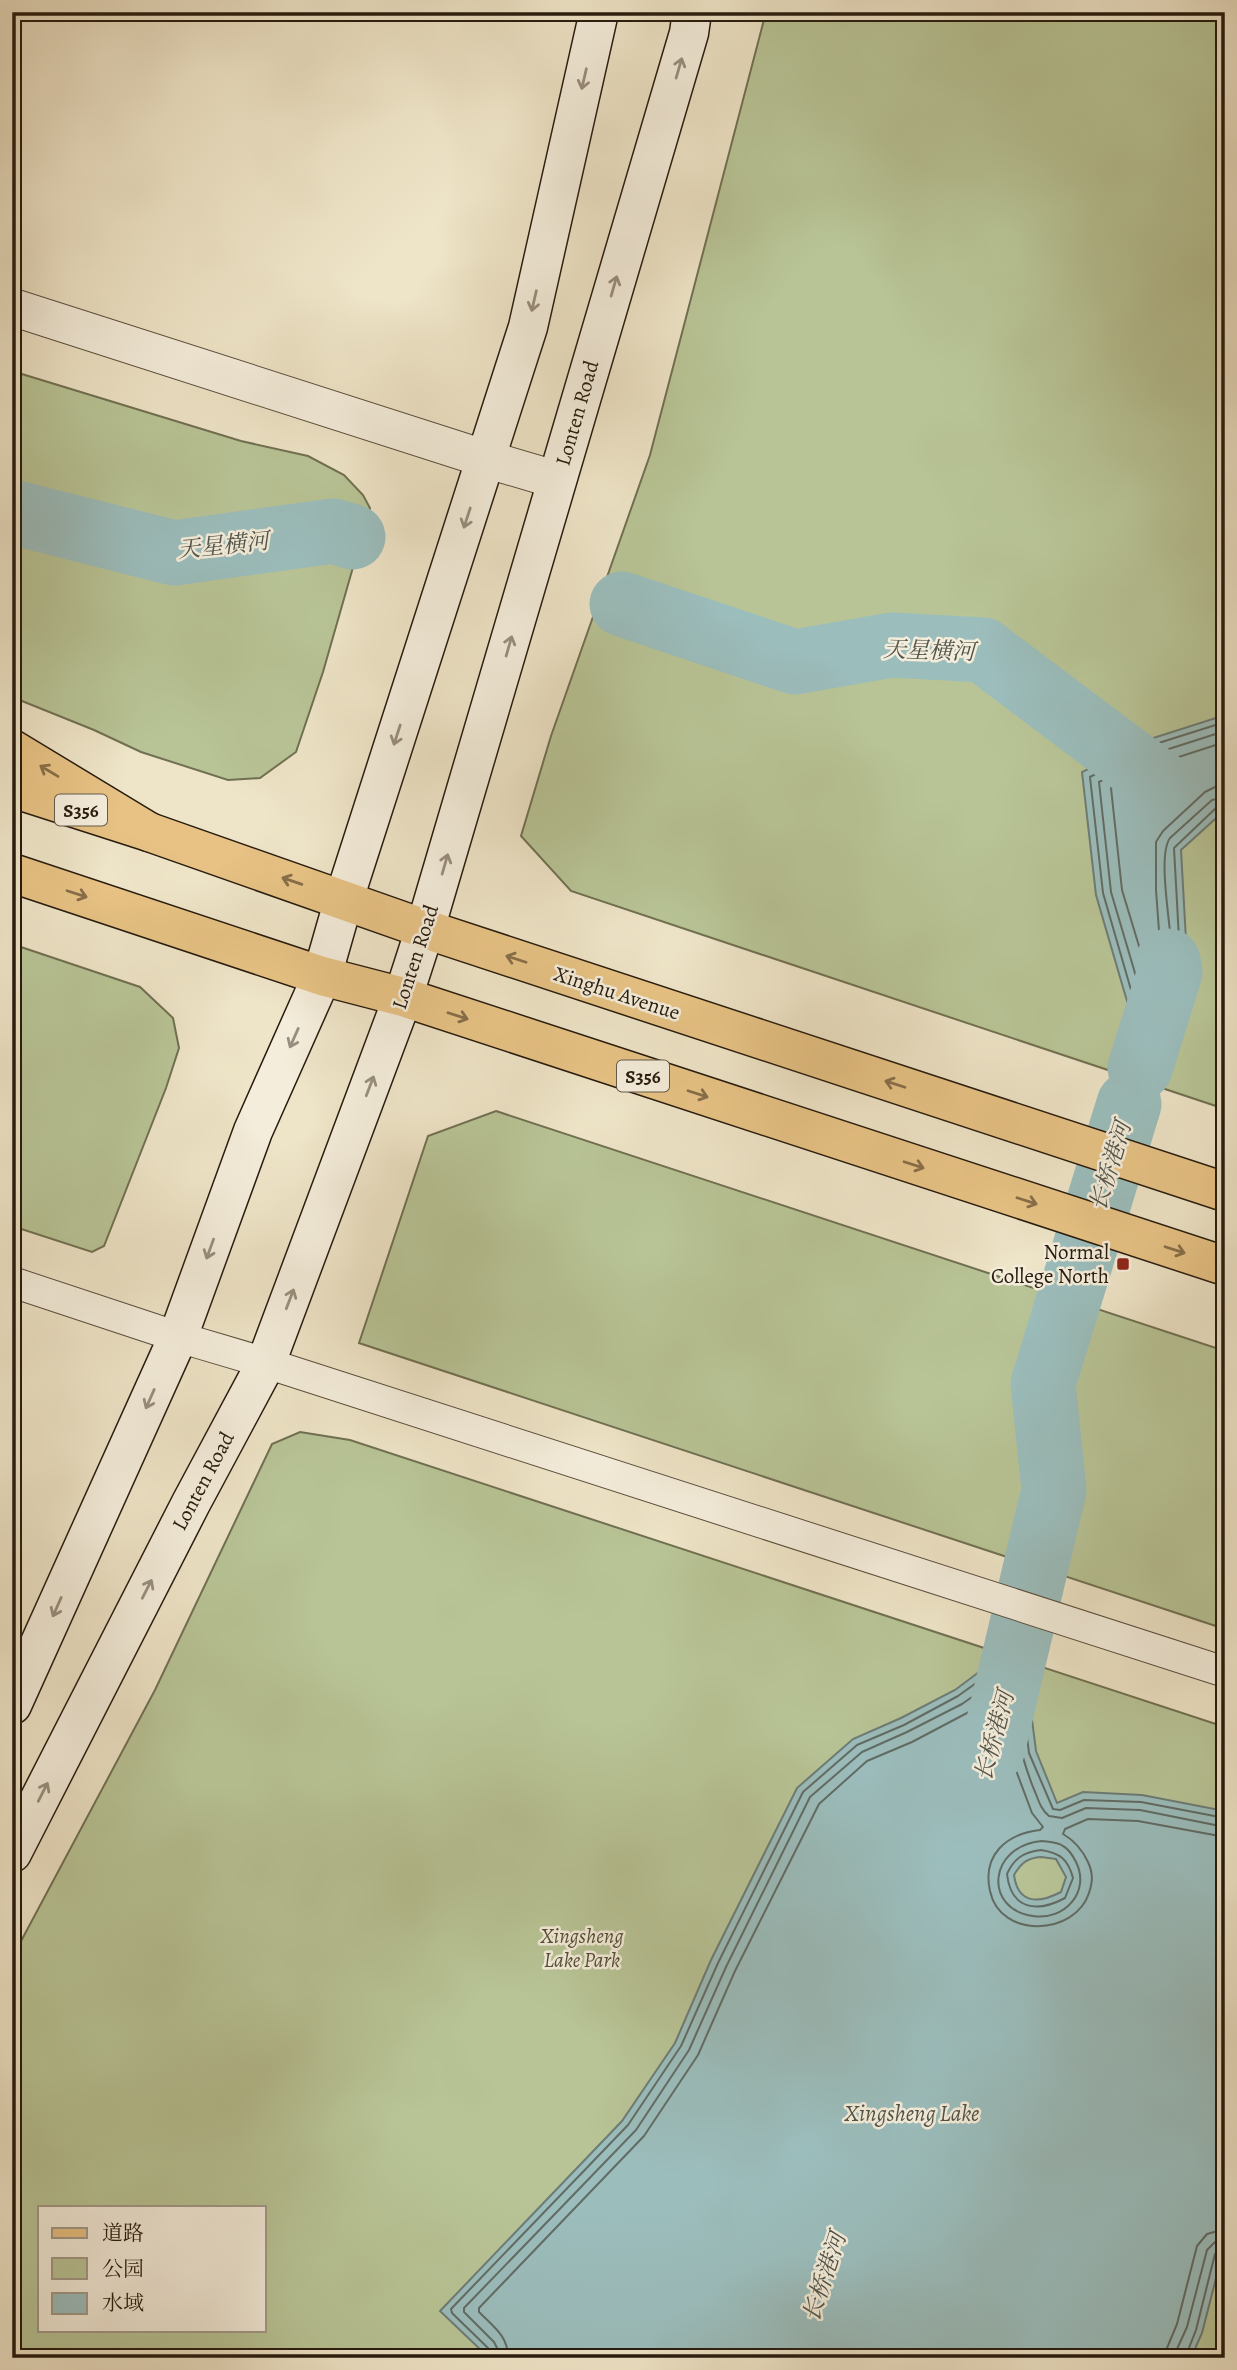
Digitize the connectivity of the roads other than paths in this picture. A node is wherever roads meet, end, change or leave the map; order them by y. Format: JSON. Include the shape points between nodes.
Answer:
{"nodes":[{"id":1,"x":599,"y":12,"type":"edge"},
{"id":2,"x":692,"y":12,"type":"edge"},
{"id":3,"x":12,"y":307,"type":"edge"},
{"id":4,"x":486,"y":459,"type":"junction"},
{"id":5,"x":557,"y":480,"type":"junction"},
{"id":6,"x":12,"y":748,"type":"edge"},
{"id":7,"x":12,"y":788,"type":"edge"},
{"id":8,"x":149,"y":832,"type":"junction"},
{"id":9,"x":12,"y":873,"type":"edge"},
{"id":10,"x":344,"y":899,"type":"junction"},
{"id":11,"x":425,"y":929,"type":"junction"},
{"id":12,"x":322,"y":976,"type":"junction"},
{"id":13,"x":403,"y":997,"type":"junction"},
{"id":14,"x":1225,"y":1192,"type":"edge"},
{"id":15,"x":1225,"y":1266,"type":"edge"},
{"id":16,"x":12,"y":1282,"type":"edge"},
{"id":17,"x":178,"y":1337,"type":"junction"},
{"id":18,"x":266,"y":1363,"type":"junction"},
{"id":19,"x":1225,"y":1672,"type":"edge"},
{"id":20,"x":12,"y":1705,"type":"edge"},
{"id":21,"x":12,"y":1853,"type":"edge"}],
"edges":[{"from":1,"to":4,"type":"main road","one_way":true,"via":[[528,327]]},
{"from":5,"to":2,"type":"main road","name":"Lonten Road","one_way":true},
{"from":3,"to":4,"type":"street"},
{"from":4,"to":5,"type":"street"},
{"from":4,"to":10,"type":"main road","one_way":true},
{"from":11,"to":5,"type":"main road","name":"Lonten Road","one_way":true},
{"from":8,"to":6,"type":"main road","one_way":true},
{"from":7,"to":8,"type":"main road","name":"Xinghu Avenue","number":"S356"},
{"from":10,"to":8,"type":"main road","name":"Xinghu Avenue","number":"S356","one_way":true},
{"from":9,"to":12,"type":"main road","number":"S356","one_way":true},
{"from":10,"to":11,"type":"main road","name":"Xinghu Avenue","number":"S356"},
{"from":10,"to":12,"type":"main road"},
{"from":11,"to":13,"type":"main road","name":"Lonten Road"},
{"from":14,"to":11,"type":"main road","name":"Xinghu Avenue","number":"S356","one_way":true},
{"from":12,"to":13,"type":"main road","number":"S356"},
{"from":12,"to":17,"type":"main road","one_way":true,"via":[[253,1131]]},
{"from":13,"to":15,"type":"main road","number":"S356","one_way":true},
{"from":18,"to":13,"type":"main road","name":"Lonten Road","one_way":true},
{"from":16,"to":17,"type":"street"},
{"from":17,"to":18,"type":"street"},
{"from":17,"to":20,"type":"main road","one_way":true},
{"from":18,"to":19,"type":"street"},
{"from":21,"to":18,"type":"main road","name":"Lonten Road","one_way":true}]}
